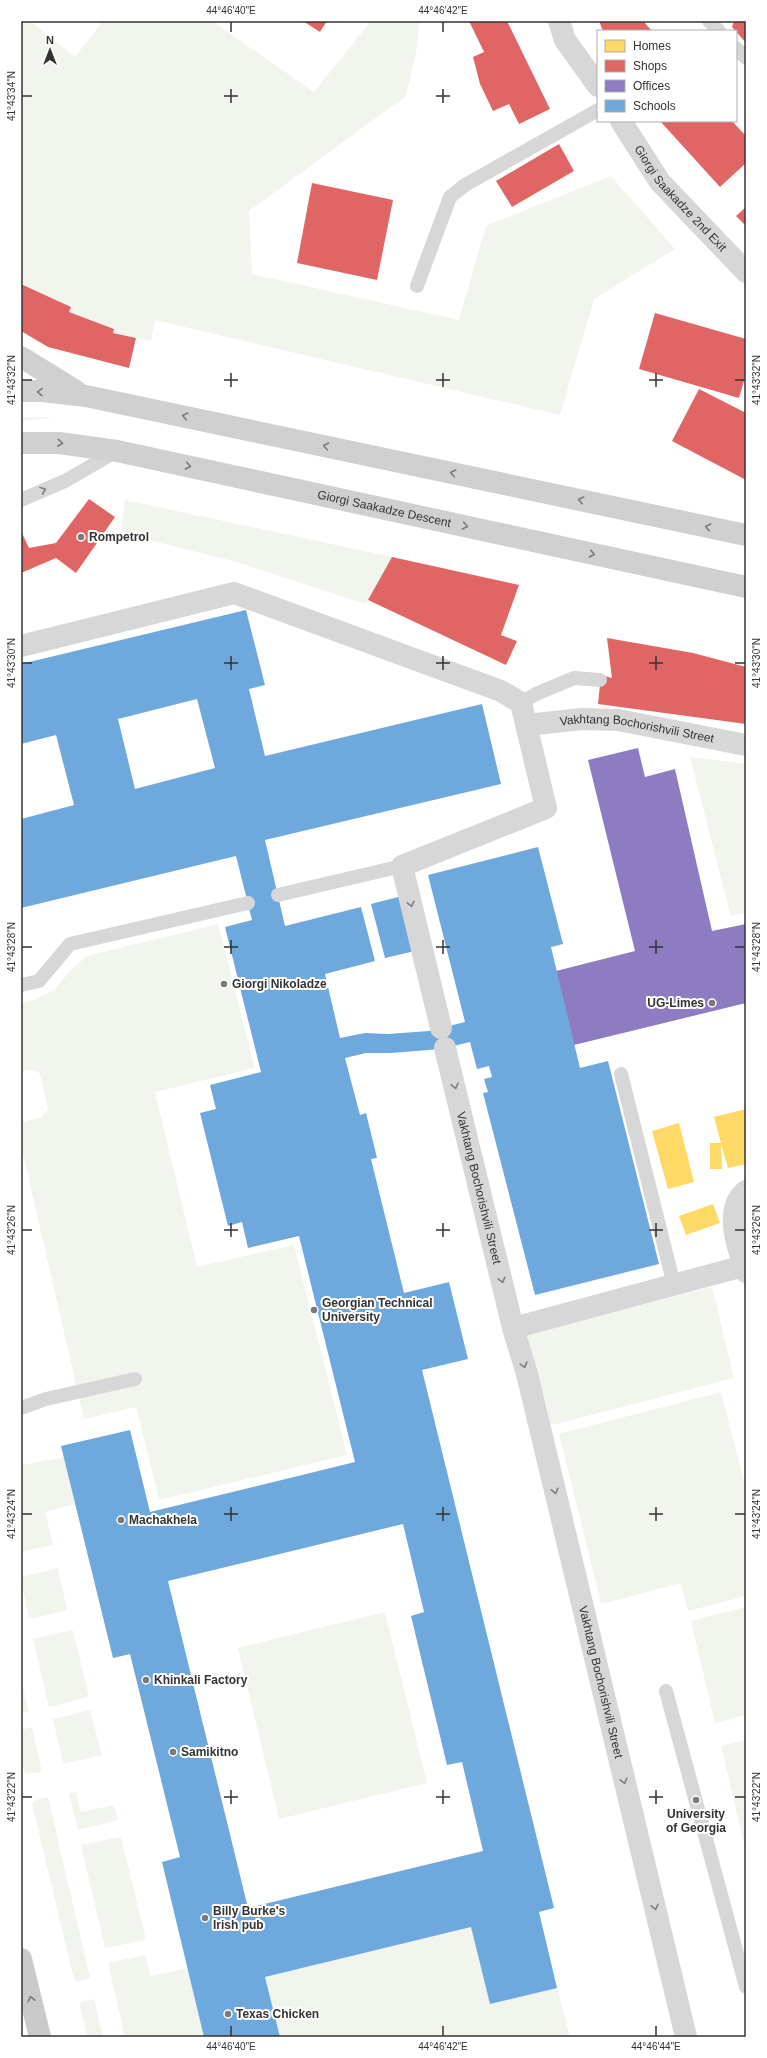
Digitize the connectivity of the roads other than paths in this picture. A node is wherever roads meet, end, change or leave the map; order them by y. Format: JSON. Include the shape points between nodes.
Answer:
{"nodes":[{"id":1,"x":559,"y":21,"type":"edge"},
{"id":2,"x":709,"y":21,"type":"edge"},
{"id":3,"x":718,"y":30,"type":"edge"},
{"id":4,"x":737,"y":49,"type":"edge"},
{"id":5,"x":746,"y":58,"type":"edge"},
{"id":6,"x":597,"y":85,"type":"edge"},
{"id":7,"x":597,"y":111,"type":"edge"},
{"id":8,"x":622,"y":122,"type":"edge"},
{"id":9,"x":746,"y":272,"type":"edge"},
{"id":10,"x":417,"y":286,"type":"dead end"},
{"id":11,"x":21,"y":358,"type":"edge"},
{"id":12,"x":21,"y":391,"type":"edge"},
{"id":13,"x":86,"y":396,"type":"junction"},
{"id":14,"x":21,"y":443,"type":"edge"},
{"id":15,"x":117,"y":451,"type":"junction"},
{"id":16,"x":21,"y":500,"type":"edge"},
{"id":17,"x":746,"y":535,"type":"edge"},
{"id":18,"x":746,"y":587,"type":"edge"},
{"id":19,"x":21,"y":646,"type":"edge"},
{"id":20,"x":600,"y":680,"type":"dead end"},
{"id":21,"x":521,"y":703,"type":"junction"},
{"id":22,"x":527,"y":725,"type":"junction"},
{"id":23,"x":746,"y":745,"type":"edge"},
{"id":24,"x":402,"y":866,"type":"junction"},
{"id":25,"x":278,"y":895,"type":"dead end"},
{"id":26,"x":248,"y":903,"type":"dead end"},
{"id":27,"x":21,"y":985,"type":"edge"},
{"id":28,"x":620,"y":1074,"type":"dead end"},
{"id":29,"x":746,"y":1191,"type":"edge"},
{"id":30,"x":745,"y":1269,"type":"edge"},
{"id":31,"x":674,"y":1285,"type":"junction"},
{"id":32,"x":513,"y":1328,"type":"junction"},
{"id":33,"x":135,"y":1379,"type":"dead end"},
{"id":34,"x":21,"y":1408,"type":"edge"},
{"id":35,"x":666,"y":1691,"type":"dead end"},
{"id":36,"x":21,"y":1959,"type":"edge"},
{"id":37,"x":746,"y":1987,"type":"edge"},
{"id":38,"x":40,"y":2037,"type":"edge"},
{"id":39,"x":686,"y":2037,"type":"edge"}],
"edges":[{"from":1,"to":6,"type":"street","via":[[565,40]]},
{"from":2,"to":3,"type":"lane"},
{"from":4,"to":5,"type":"lane"},
{"from":7,"to":10,"type":"lane","via":[[465,185],[450,197]]},
{"from":8,"to":9,"type":"street","name":"Giorgi Saakadze 2nd Exit","via":[[660,182]]},
{"from":11,"to":13,"type":"main road","via":[[68,388]]},
{"from":13,"to":12,"type":"main road","one_way":true},
{"from":17,"to":13,"type":"main road","one_way":true},
{"from":14,"to":15,"type":"main road","name":"Giorgi Saakadze Descent","one_way":true,"via":[[59,443]]},
{"from":16,"to":15,"type":"lane","one_way":true,"via":[[65,481]]},
{"from":15,"to":18,"type":"main road","name":"Giorgi Saakadze Descent","one_way":true},
{"from":19,"to":21,"type":"street","via":[[234,593],[500,691]]},
{"from":20,"to":21,"type":"lane","via":[[574,678]]},
{"from":21,"to":22,"type":"street"},
{"from":22,"to":23,"type":"street","name":"Vakhtang Bochorishvili Street","via":[[582,719],[618,720]]},
{"from":22,"to":24,"type":"street","via":[[546,808]]},
{"from":24,"to":25,"type":"lane"},
{"from":24,"to":32,"type":"street","name":"Vakhtang Bochorishvili Street","one_way":true},
{"from":26,"to":27,"type":"lane","via":[[70,944],[39,981]]},
{"from":28,"to":31,"type":"lane"},
{"from":29,"to":30,"type":"street","via":[[736,1205],[734,1222],[737,1245]]},
{"from":30,"to":31,"type":"street"},
{"from":31,"to":32,"type":"street"},
{"from":32,"to":39,"type":"street","name":"Vakhtang Bochorishvili Street","one_way":true},
{"from":33,"to":34,"type":"lane","via":[[46,1399]]},
{"from":35,"to":37,"type":"lane"},
{"from":38,"to":36,"type":"main road","one_way":true}]}
